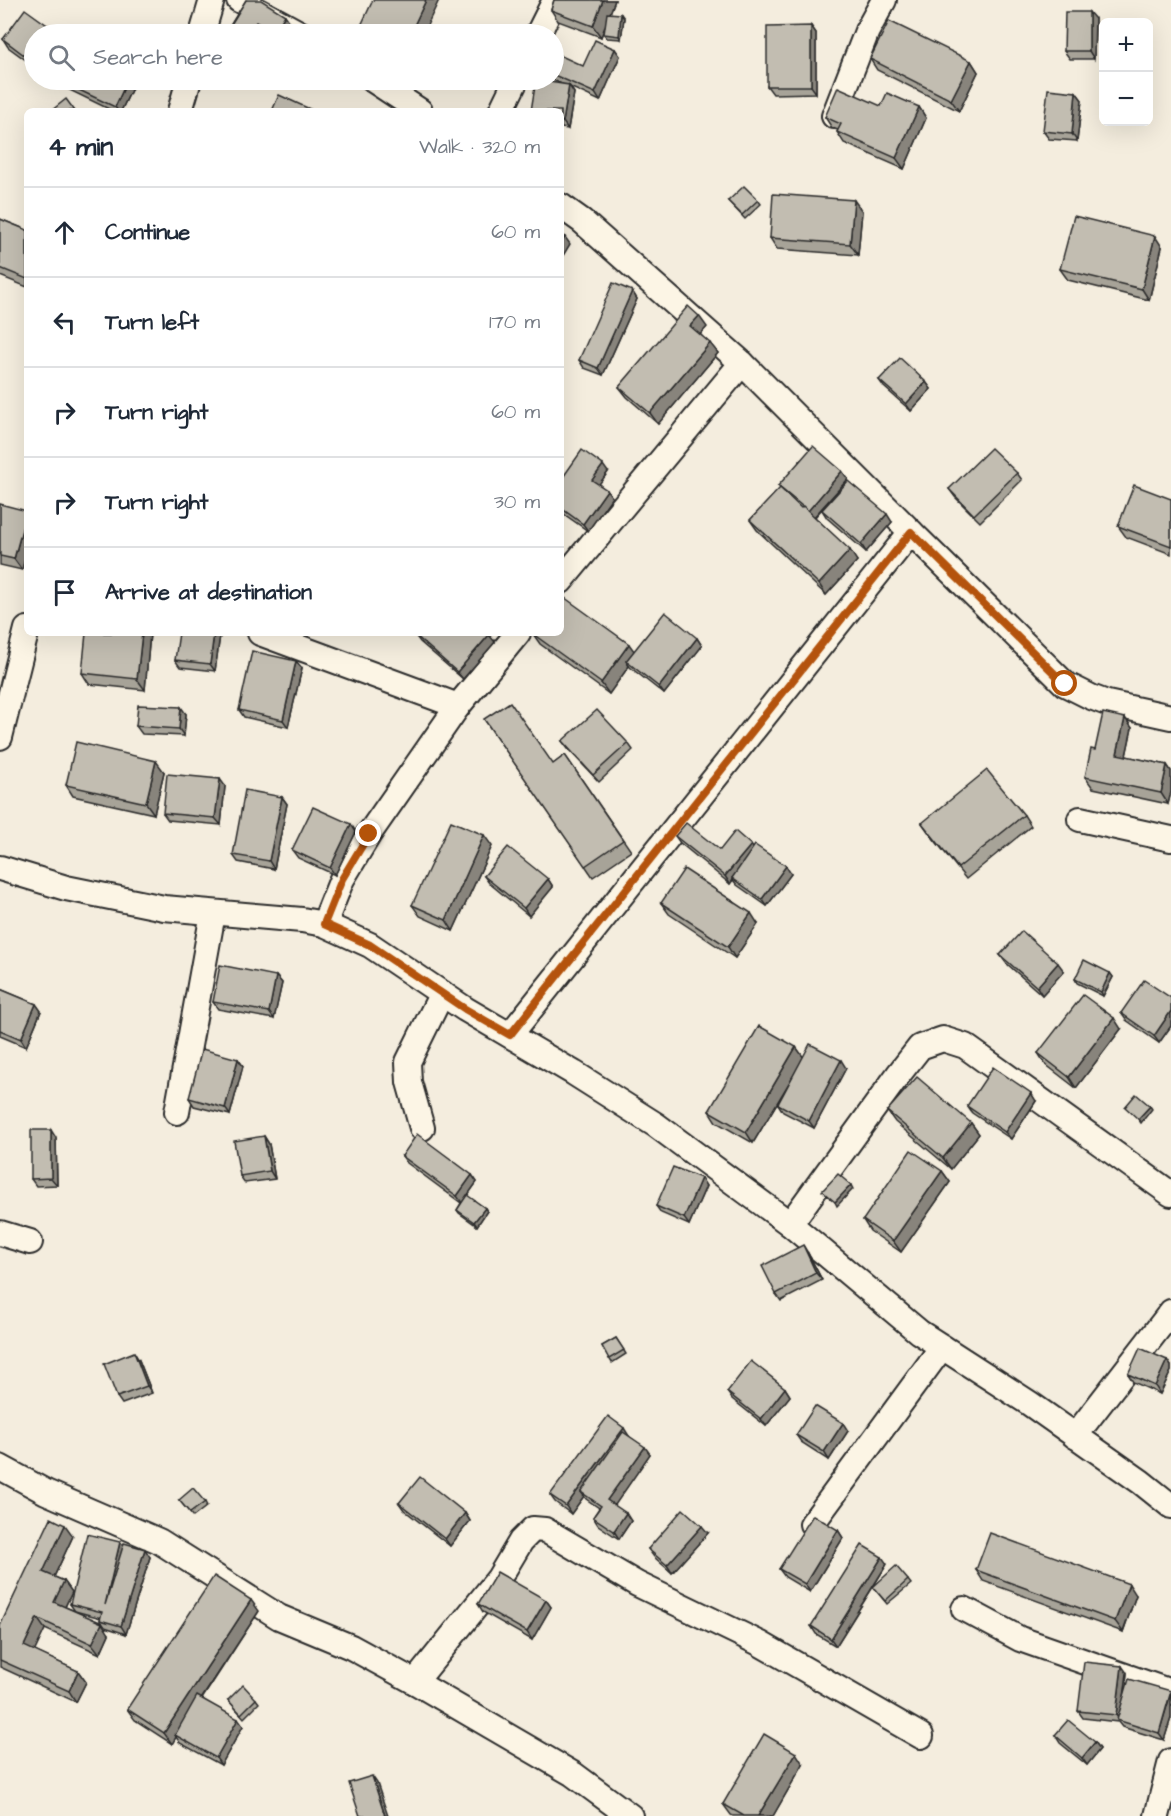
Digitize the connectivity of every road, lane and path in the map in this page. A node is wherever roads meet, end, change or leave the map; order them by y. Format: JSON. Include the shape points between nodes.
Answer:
{"nodes":[{"id":1,"x":213,"y":0,"type":"edge"},
{"id":2,"x":239,"y":0,"type":"edge"},
{"id":3,"x":555,"y":0,"type":"edge"},
{"id":4,"x":884,"y":0,"type":"edge"},
{"id":5,"x":205,"y":24,"type":"edge"},
{"id":6,"x":283,"y":24,"type":"edge"},
{"id":7,"x":543,"y":24,"type":"edge"},
{"id":8,"x":186,"y":90,"type":"edge"},
{"id":9,"x":388,"y":90,"type":"edge"},
{"id":10,"x":511,"y":90,"type":"edge"},
{"id":11,"x":181,"y":108,"type":"edge"},
{"id":12,"x":415,"y":108,"type":"edge"},
{"id":13,"x":502,"y":108,"type":"edge"},
{"id":14,"x":834,"y":116,"type":"edge"},
{"id":15,"x":564,"y":208,"type":"edge"},
{"id":16,"x":742,"y":363,"type":"junction"},
{"id":17,"x":911,"y":532,"type":"junction"},
{"id":18,"x":564,"y":577,"type":"edge"},
{"id":19,"x":25,"y":636,"type":"edge"},
{"id":20,"x":268,"y":636,"type":"edge"},
{"id":21,"x":516,"y":636,"type":"edge"},
{"id":22,"x":458,"y":706,"type":"junction"},
{"id":23,"x":1171,"y":717,"type":"edge"},
{"id":24,"x":0,"y":737,"type":"edge"},
{"id":25,"x":1080,"y":819,"type":"dead end"},
{"id":26,"x":1171,"y":839,"type":"edge"},
{"id":27,"x":0,"y":868,"type":"edge"},
{"id":28,"x":213,"y":913,"type":"junction"},
{"id":29,"x":324,"y":924,"type":"junction"},
{"id":30,"x":441,"y":993,"type":"junction"},
{"id":31,"x":510,"y":1035,"type":"junction"},
{"id":32,"x":177,"y":1112,"type":"dead end"},
{"id":33,"x":422,"y":1128,"type":"dead end"},
{"id":34,"x":1171,"y":1194,"type":"edge"},
{"id":35,"x":790,"y":1224,"type":"junction"},
{"id":36,"x":0,"y":1233,"type":"edge"},
{"id":37,"x":30,"y":1242,"type":"dead end"},
{"id":38,"x":1171,"y":1312,"type":"edge"},
{"id":39,"x":942,"y":1347,"type":"junction"},
{"id":40,"x":1075,"y":1436,"type":"junction"},
{"id":41,"x":0,"y":1467,"type":"edge"},
{"id":42,"x":1171,"y":1506,"type":"edge"},
{"id":43,"x":812,"y":1524,"type":"edge"},
{"id":44,"x":964,"y":1609,"type":"dead end"},
{"id":45,"x":415,"y":1682,"type":"junction"},
{"id":46,"x":1171,"y":1692,"type":"edge"},
{"id":47,"x":921,"y":1736,"type":"dead end"},
{"id":48,"x":1171,"y":1761,"type":"edge"},
{"id":49,"x":630,"y":1816,"type":"edge"},
{"id":50,"x":1157,"y":1816,"type":"edge"}],
"edges":[{"from":1,"to":5,"type":"street"},
{"from":2,"to":6,"type":"street"},
{"from":3,"to":7,"type":"street"},
{"from":4,"to":14,"type":"street","via":[[867,31]]},
{"from":8,"to":11,"type":"street"},
{"from":9,"to":12,"type":"street"},
{"from":10,"to":13,"type":"street"},
{"from":15,"to":16,"type":"street"},
{"from":16,"to":17,"type":"street"},
{"from":16,"to":18,"type":"street"},
{"from":17,"to":23,"type":"street","via":[[1065,684],[1107,703]]},
{"from":17,"to":31,"type":"street"},
{"from":19,"to":24,"type":"street"},
{"from":20,"to":22,"type":"street"},
{"from":21,"to":22,"type":"street"},
{"from":22,"to":29,"type":"street","via":[[369,834],[342,879]]},
{"from":25,"to":26,"type":"street"},
{"from":27,"to":28,"type":"street","via":[[66,888],[164,908]]},
{"from":28,"to":29,"type":"street"},
{"from":28,"to":32,"type":"street"},
{"from":29,"to":30,"type":"street","via":[[370,945]]},
{"from":30,"to":31,"type":"street"},
{"from":30,"to":33,"type":"street","via":[[408,1062],[409,1082]]},
{"from":31,"to":35,"type":"street","via":[[656,1125]]},
{"from":34,"to":35,"type":"street","via":[[965,1046],[943,1039],[920,1047]]},
{"from":35,"to":39,"type":"street"},
{"from":36,"to":37,"type":"street"},
{"from":38,"to":40,"type":"street"},
{"from":39,"to":40,"type":"street"},
{"from":39,"to":43,"type":"street"},
{"from":40,"to":42,"type":"street"},
{"from":41,"to":45,"type":"street","via":[[46,1492],[159,1540],[279,1617],[351,1647]]},
{"from":44,"to":46,"type":"street","via":[[1020,1639]]},
{"from":45,"to":47,"type":"street","via":[[500,1578],[520,1541],[532,1529],[544,1530],[637,1584],[759,1642]]},
{"from":45,"to":49,"type":"street","via":[[573,1774]]},
{"from":48,"to":50,"type":"street"}]}
